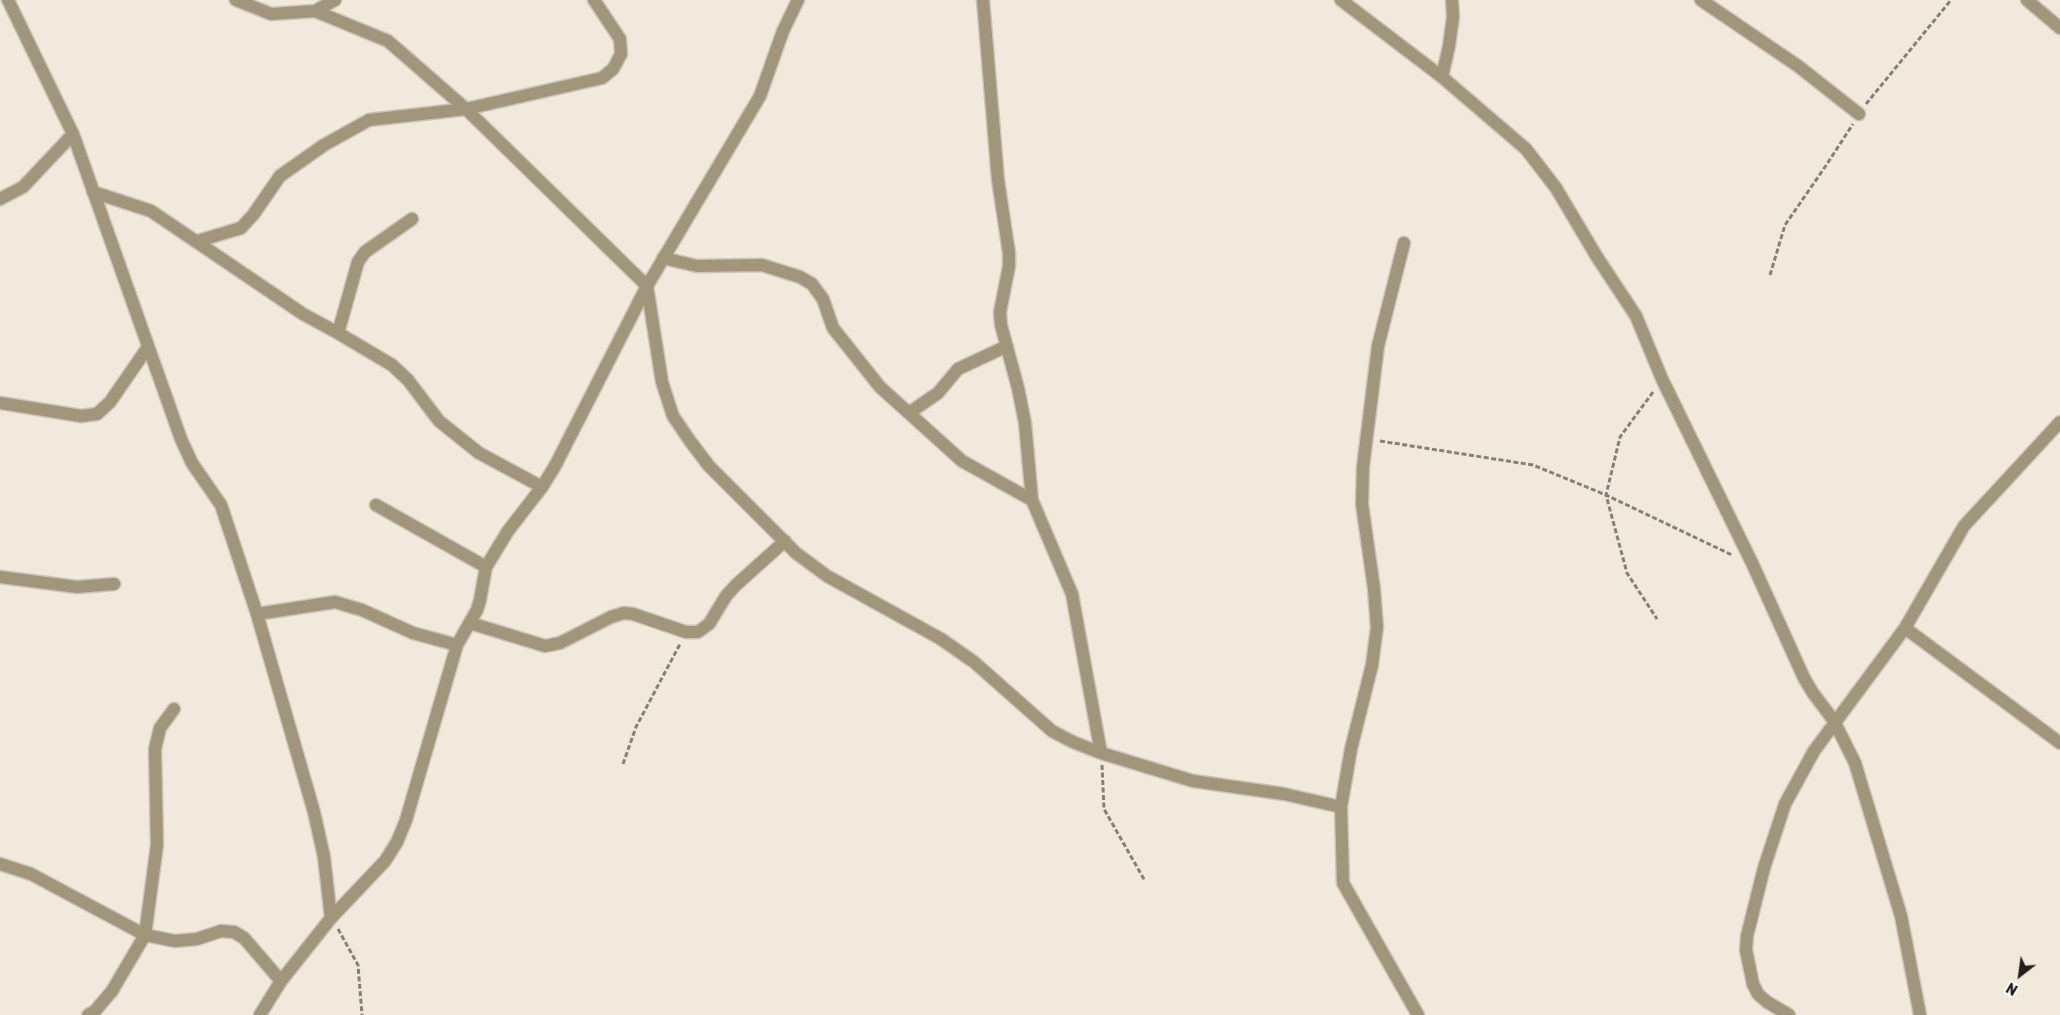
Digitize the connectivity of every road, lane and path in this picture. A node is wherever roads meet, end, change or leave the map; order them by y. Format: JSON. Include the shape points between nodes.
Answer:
{"nodes":[{"id":1,"x":8,"y":0,"type":"edge"},
{"id":2,"x":236,"y":0,"type":"edge"},
{"id":3,"x":335,"y":0,"type":"edge"},
{"id":4,"x":594,"y":0,"type":"edge"},
{"id":5,"x":798,"y":0,"type":"edge"},
{"id":6,"x":983,"y":0,"type":"edge"},
{"id":7,"x":1342,"y":0,"type":"edge"},
{"id":8,"x":1452,"y":0,"type":"edge"},
{"id":9,"x":1701,"y":0,"type":"edge"},
{"id":10,"x":1952,"y":0,"type":"edge"},
{"id":11,"x":2027,"y":0,"type":"edge"},
{"id":12,"x":315,"y":11,"type":"junction"},
{"id":13,"x":2060,"y":28,"type":"edge"},
{"id":14,"x":1442,"y":77,"type":"junction"},
{"id":15,"x":466,"y":109,"type":"junction"},
{"id":16,"x":1859,"y":114,"type":"junction"},
{"id":17,"x":73,"y":134,"type":"junction"},
{"id":18,"x":93,"y":192,"type":"junction"},
{"id":19,"x":0,"y":199,"type":"edge"},
{"id":20,"x":412,"y":219,"type":"dead end"},
{"id":21,"x":198,"y":241,"type":"junction"},
{"id":22,"x":1404,"y":243,"type":"dead end"},
{"id":23,"x":663,"y":258,"type":"junction"},
{"id":24,"x":1770,"y":276,"type":"dead end"},
{"id":25,"x":647,"y":286,"type":"junction"},
{"id":26,"x":338,"y":333,"type":"junction"},
{"id":27,"x":1007,"y":346,"type":"junction"},
{"id":28,"x":148,"y":347,"type":"junction"},
{"id":29,"x":1662,"y":379,"type":"junction"},
{"id":30,"x":0,"y":403,"type":"edge"},
{"id":31,"x":909,"y":413,"type":"junction"},
{"id":32,"x":2060,"y":422,"type":"edge"},
{"id":33,"x":1367,"y":439,"type":"junction"},
{"id":34,"x":542,"y":487,"type":"junction"},
{"id":35,"x":1606,"y":495,"type":"junction"},
{"id":36,"x":1032,"y":500,"type":"junction"},
{"id":37,"x":376,"y":505,"type":"dead end"},
{"id":38,"x":785,"y":541,"type":"junction"},
{"id":39,"x":1753,"y":565,"type":"junction"},
{"id":40,"x":486,"y":566,"type":"junction"},
{"id":41,"x":0,"y":577,"type":"edge"},
{"id":42,"x":114,"y":584,"type":"dead end"},
{"id":43,"x":257,"y":614,"type":"junction"},
{"id":44,"x":1657,"y":619,"type":"dead end"},
{"id":45,"x":470,"y":623,"type":"junction"},
{"id":46,"x":1905,"y":628,"type":"junction"},
{"id":47,"x":686,"y":632,"type":"junction"},
{"id":48,"x":457,"y":645,"type":"junction"},
{"id":49,"x":174,"y":709,"type":"dead end"},
{"id":50,"x":1834,"y":721,"type":"junction"},
{"id":51,"x":2060,"y":743,"type":"edge"},
{"id":52,"x":1101,"y":753,"type":"junction"},
{"id":53,"x":623,"y":764,"type":"dead end"},
{"id":54,"x":1341,"y":807,"type":"junction"},
{"id":55,"x":0,"y":864,"type":"edge"},
{"id":56,"x":1145,"y":881,"type":"dead end"},
{"id":57,"x":331,"y":918,"type":"junction"},
{"id":58,"x":145,"y":935,"type":"junction"},
{"id":59,"x":281,"y":981,"type":"junction"},
{"id":60,"x":88,"y":1015,"type":"edge"},
{"id":61,"x":260,"y":1015,"type":"edge"},
{"id":62,"x":362,"y":1015,"type":"edge"},
{"id":63,"x":1418,"y":1015,"type":"edge"},
{"id":64,"x":1789,"y":1015,"type":"edge"},
{"id":65,"x":1920,"y":1015,"type":"edge"}],
"edges":[{"from":1,"to":17,"type":"street"},
{"from":2,"to":12,"type":"street","via":[[271,14]]},
{"from":3,"to":12,"type":"street"},
{"from":4,"to":15,"type":"street","via":[[620,39],[620,54],[613,69],[602,78]]},
{"from":5,"to":23,"type":"street","via":[[783,31],[760,96]]},
{"from":6,"to":27,"type":"street","via":[[998,180],[1009,253],[1000,312],[1000,325]]},
{"from":7,"to":14,"type":"street"},
{"from":8,"to":14,"type":"street","via":[[1453,17]]},
{"from":9,"to":16,"type":"street","via":[[1798,66]]},
{"from":10,"to":16,"type":"path"},
{"from":11,"to":13,"type":"street"},
{"from":12,"to":15,"type":"street","via":[[388,41]]},
{"from":14,"to":29,"type":"street","via":[[1526,149],[1556,188],[1636,316]]},
{"from":15,"to":21,"type":"street","via":[[369,120],[324,145],[280,176],[241,228]]},
{"from":15,"to":25,"type":"street"},
{"from":16,"to":24,"type":"path","via":[[1785,225]]},
{"from":17,"to":18,"type":"street"},
{"from":17,"to":19,"type":"street","via":[[23,187]]},
{"from":18,"to":21,"type":"street","via":[[152,211]]},
{"from":18,"to":28,"type":"street"},
{"from":20,"to":26,"type":"street","via":[[361,257]]},
{"from":21,"to":26,"type":"street","via":[[303,314]]},
{"from":22,"to":33,"type":"street","via":[[1378,346]]},
{"from":23,"to":25,"type":"street"},
{"from":23,"to":31,"type":"street","via":[[697,266],[762,265],[812,284],[823,299],[833,328],[847,348],[880,387]]},
{"from":25,"to":34,"type":"street","via":[[573,434]]},
{"from":25,"to":38,"type":"street","via":[[662,382],[674,416],[709,466]]},
{"from":26,"to":34,"type":"street","via":[[392,365],[408,380],[439,421],[479,453]]},
{"from":27,"to":31,"type":"street","via":[[958,369],[938,393]]},
{"from":27,"to":36,"type":"street","via":[[1025,423]]},
{"from":28,"to":30,"type":"street","via":[[110,402],[97,414],[81,416]]},
{"from":28,"to":43,"type":"street","via":[[181,439],[192,463],[220,505]]},
{"from":29,"to":35,"type":"path","via":[[1620,437]]},
{"from":29,"to":39,"type":"street"},
{"from":31,"to":36,"type":"street","via":[[962,462]]},
{"from":32,"to":46,"type":"street","via":[[1964,526]]},
{"from":33,"to":35,"type":"path","via":[[1533,465]]},
{"from":33,"to":54,"type":"street","via":[[1362,504],[1377,627]]},
{"from":34,"to":40,"type":"street","via":[[508,530]]},
{"from":35,"to":39,"type":"path"},
{"from":35,"to":44,"type":"path","via":[[1627,573]]},
{"from":36,"to":52,"type":"street","via":[[1072,594]]},
{"from":37,"to":40,"type":"street"},
{"from":38,"to":47,"type":"street","via":[[736,585],[706,627],[698,632]]},
{"from":38,"to":52,"type":"street","via":[[826,576],[968,657],[1052,731]]},
{"from":39,"to":50,"type":"street","via":[[1804,678]]},
{"from":40,"to":45,"type":"street","via":[[480,600]]},
{"from":41,"to":42,"type":"street","via":[[77,587]]},
{"from":43,"to":48,"type":"street","via":[[335,602],[362,610],[413,634]]},
{"from":43,"to":57,"type":"street","via":[[314,812],[324,857]]},
{"from":45,"to":47,"type":"street","via":[[545,646],[560,643],[611,617],[624,614],[633,614]]},
{"from":45,"to":48,"type":"street"},
{"from":46,"to":50,"type":"street"},
{"from":46,"to":51,"type":"street"},
{"from":47,"to":53,"type":"path","via":[[636,727]]},
{"from":48,"to":57,"type":"street","via":[[397,842],[385,861]]},
{"from":49,"to":58,"type":"street","via":[[160,728],[154,749],[157,845]]},
{"from":50,"to":64,"type":"street","via":[[1785,804],[1747,936],[1747,961],[1758,994]]},
{"from":50,"to":65,"type":"street","via":[[1855,763],[1901,916]]},
{"from":52,"to":54,"type":"street","via":[[1193,781],[1284,794]]},
{"from":52,"to":56,"type":"path","via":[[1104,809]]},
{"from":54,"to":63,"type":"street","via":[[1343,882]]},
{"from":55,"to":58,"type":"street","via":[[31,874]]},
{"from":57,"to":59,"type":"street"},
{"from":57,"to":62,"type":"path","via":[[358,965]]},
{"from":58,"to":59,"type":"street","via":[[175,941],[197,939],[221,931],[234,932],[244,938]]},
{"from":58,"to":60,"type":"street","via":[[112,991]]},
{"from":59,"to":61,"type":"street"}]}
